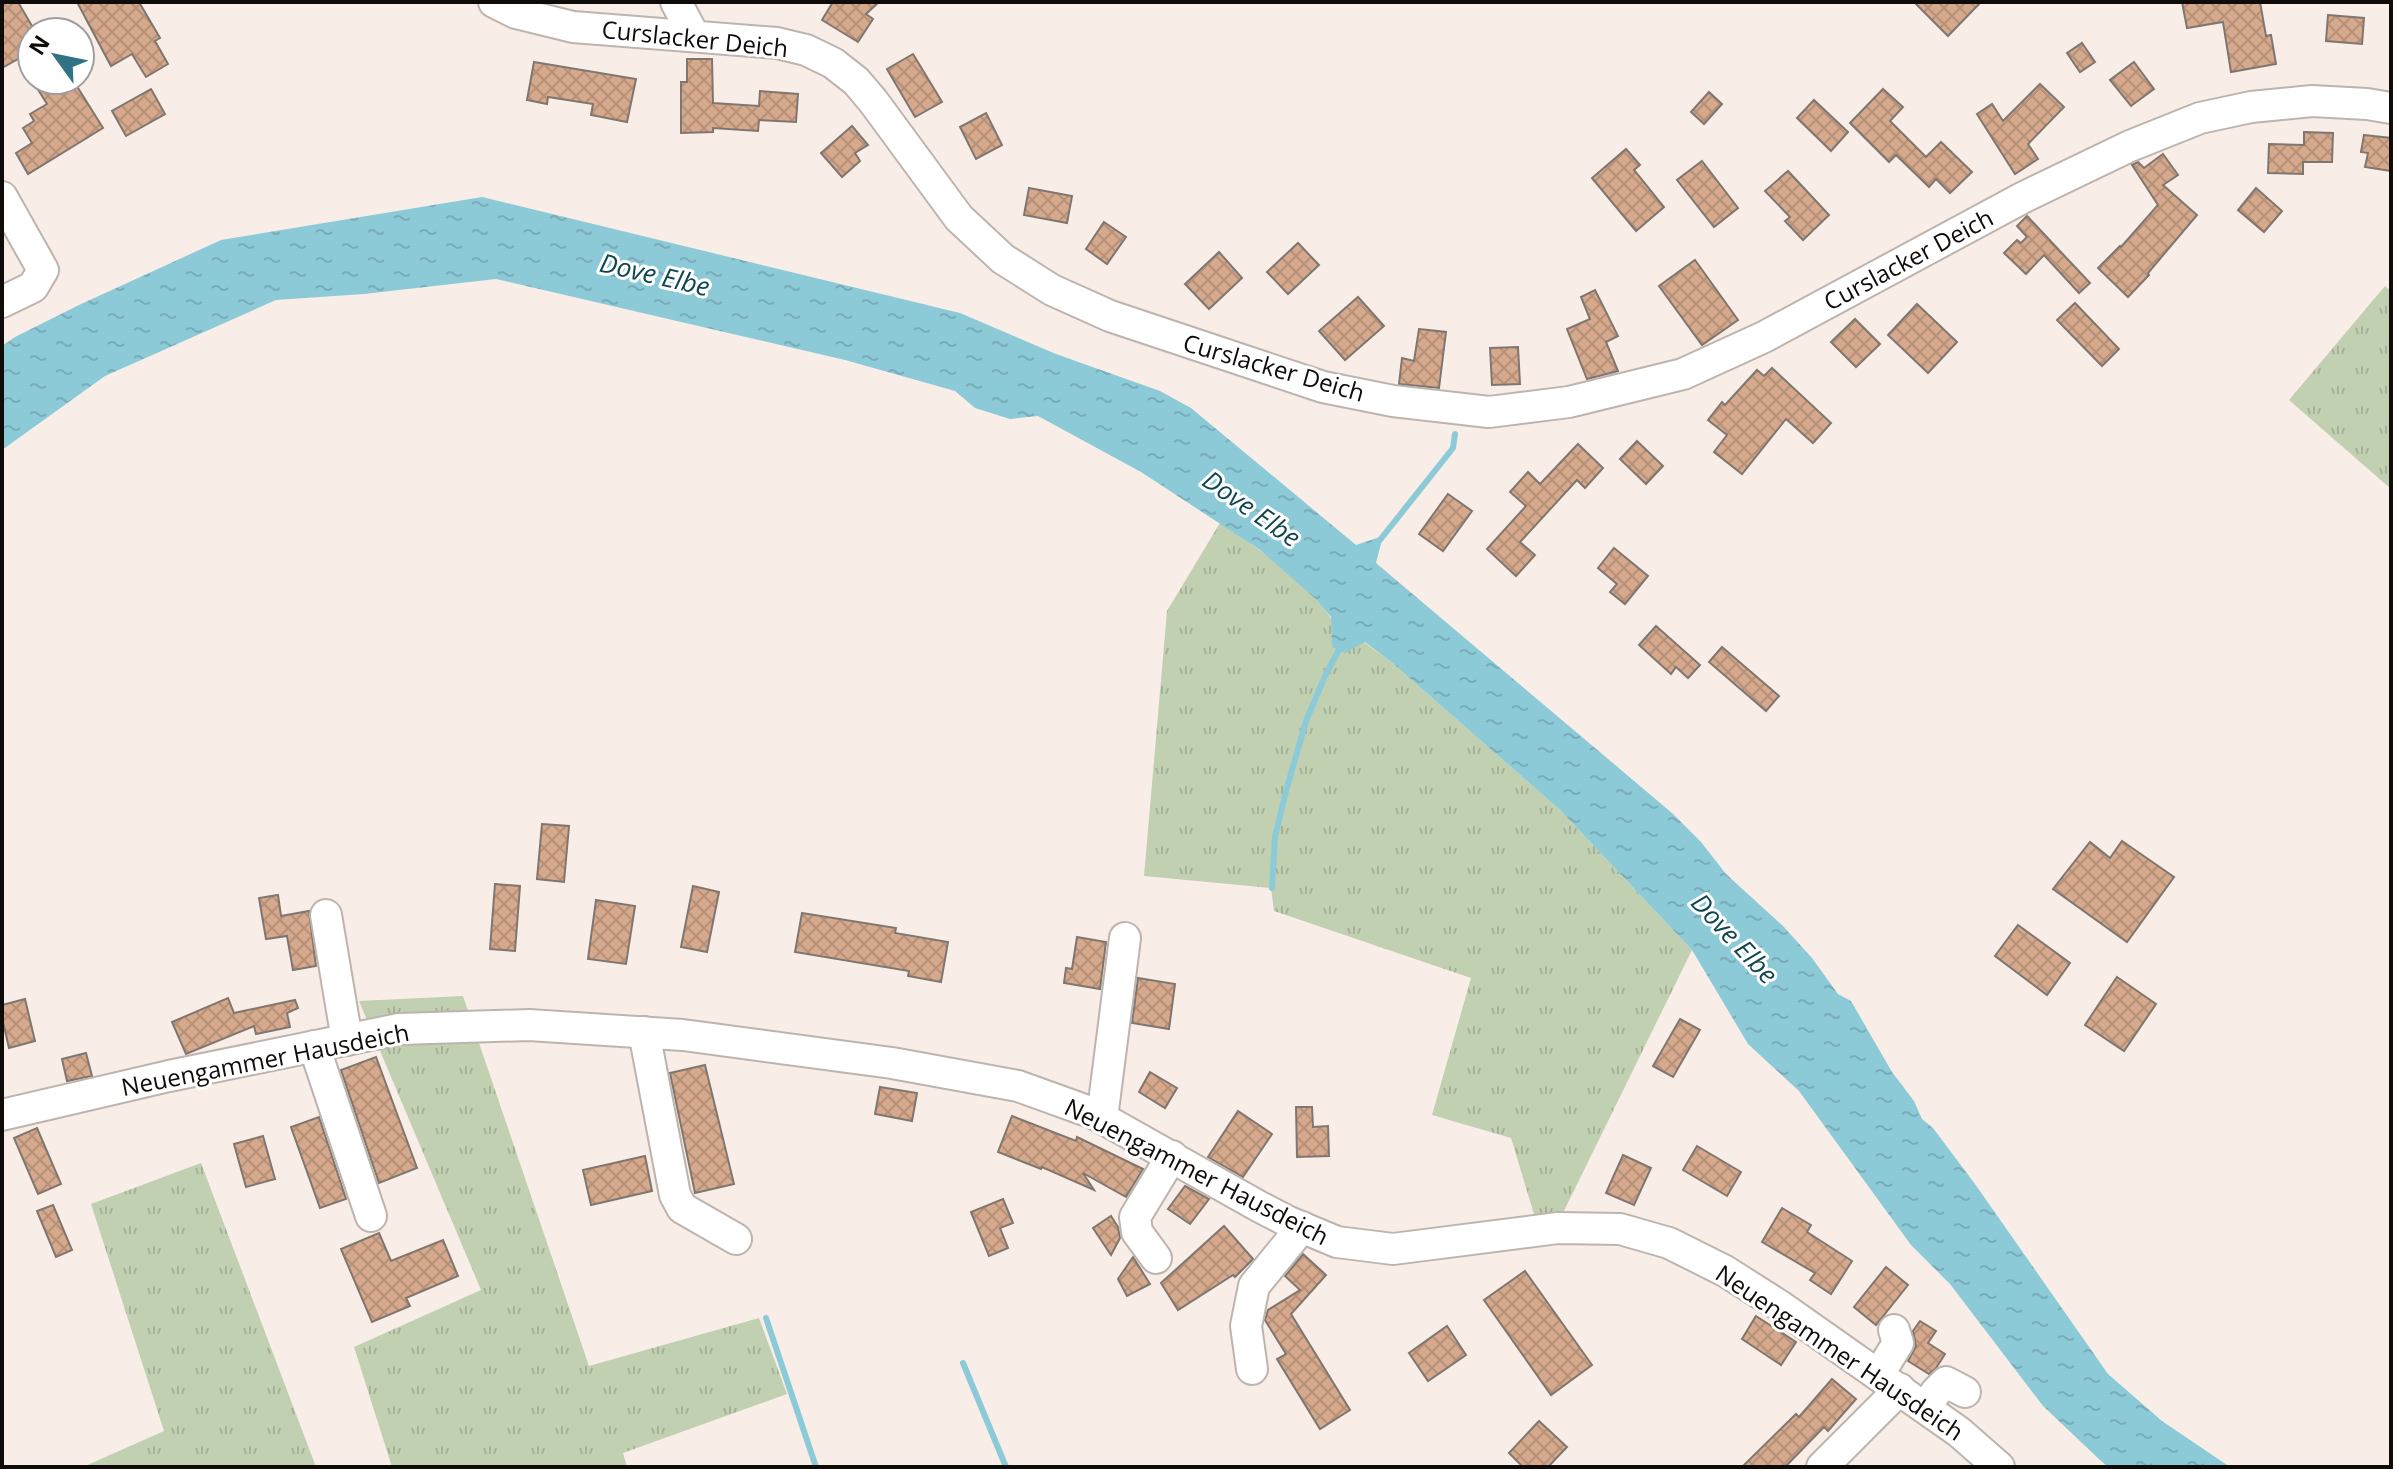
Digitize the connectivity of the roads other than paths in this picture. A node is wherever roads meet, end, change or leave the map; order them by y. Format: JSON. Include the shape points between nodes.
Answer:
{"nodes":[{"id":1,"x":494,"y":2,"type":"edge"},
{"id":2,"x":676,"y":2,"type":"edge"},
{"id":3,"x":694,"y":36,"type":"junction"},
{"id":4,"x":2391,"y":108,"type":"edge"},
{"id":5,"x":2,"y":197,"type":"edge"},
{"id":6,"x":2,"y":302,"type":"edge"},
{"id":7,"x":326,"y":915,"type":"dead end"},
{"id":8,"x":1125,"y":938,"type":"dead end"},
{"id":9,"x":644,"y":1032,"type":"junction"},
{"id":10,"x":347,"y":1040,"type":"junction"},
{"id":11,"x":314,"y":1046,"type":"junction"},
{"id":12,"x":2,"y":1115,"type":"edge"},
{"id":13,"x":1102,"y":1118,"type":"junction"},
{"id":14,"x":1172,"y":1156,"type":"junction"},
{"id":15,"x":371,"y":1216,"type":"dead end"},
{"id":16,"x":1302,"y":1227,"type":"junction"},
{"id":17,"x":736,"y":1239,"type":"dead end"},
{"id":18,"x":1156,"y":1258,"type":"dead end"},
{"id":19,"x":1894,"y":1330,"type":"dead end"},
{"id":20,"x":1252,"y":1369,"type":"dead end"},
{"id":21,"x":1890,"y":1382,"type":"junction"},
{"id":22,"x":1965,"y":1392,"type":"dead end"},
{"id":23,"x":1926,"y":1407,"type":"junction"},
{"id":24,"x":1822,"y":1467,"type":"edge"},
{"id":25,"x":1999,"y":1467,"type":"edge"}],
"edges":[{"from":1,"to":3,"type":"street","name":"Curslacker Deich","via":[[573,27]]},
{"from":2,"to":3,"type":"street"},
{"from":3,"to":4,"type":"street","name":"Curslacker Deich","via":[[777,43],[833,63],[873,101],[959,218],[1003,259],[1052,290],[1110,316],[1323,387],[1489,412],[1569,402],[1683,374],[1764,337],[2024,197],[2200,118],[2312,101]]},
{"from":5,"to":6,"type":"street","via":[[43,270],[33,287]]},
{"from":7,"to":10,"type":"street"},
{"from":8,"to":13,"type":"street"},
{"from":9,"to":10,"type":"street","name":"Neuengammer Hausdeich","via":[[529,1025],[399,1029]]},
{"from":9,"to":13,"type":"street","name":"Neuengammer Hausdeich","via":[[924,1068],[1018,1086]]},
{"from":9,"to":17,"type":"street","via":[[675,1195],[682,1208]]},
{"from":10,"to":11,"type":"street","name":"Neuengammer Hausdeich"},
{"from":11,"to":12,"type":"street","name":"Neuengammer Hausdeich"},
{"from":11,"to":15,"type":"street"},
{"from":13,"to":14,"type":"street","name":"Neuengammer Hausdeich"},
{"from":14,"to":16,"type":"street","name":"Neuengammer Hausdeich"},
{"from":14,"to":18,"type":"street","via":[[1135,1217],[1137,1232]]},
{"from":16,"to":20,"type":"street","via":[[1254,1286],[1246,1326]]},
{"from":16,"to":21,"type":"street","name":"Neuengammer Hausdeich","via":[[1337,1242],[1393,1249],[1558,1228],[1620,1229],[1669,1243],[1725,1271]]},
{"from":19,"to":21,"type":"street","via":[[1898,1343]]},
{"from":21,"to":23,"type":"street","name":"Neuengammer Hausdeich"},
{"from":21,"to":24,"type":"street"},
{"from":22,"to":23,"type":"street","via":[[1946,1382]]},
{"from":23,"to":25,"type":"street","name":"Neuengammer Hausdeich"}]}
